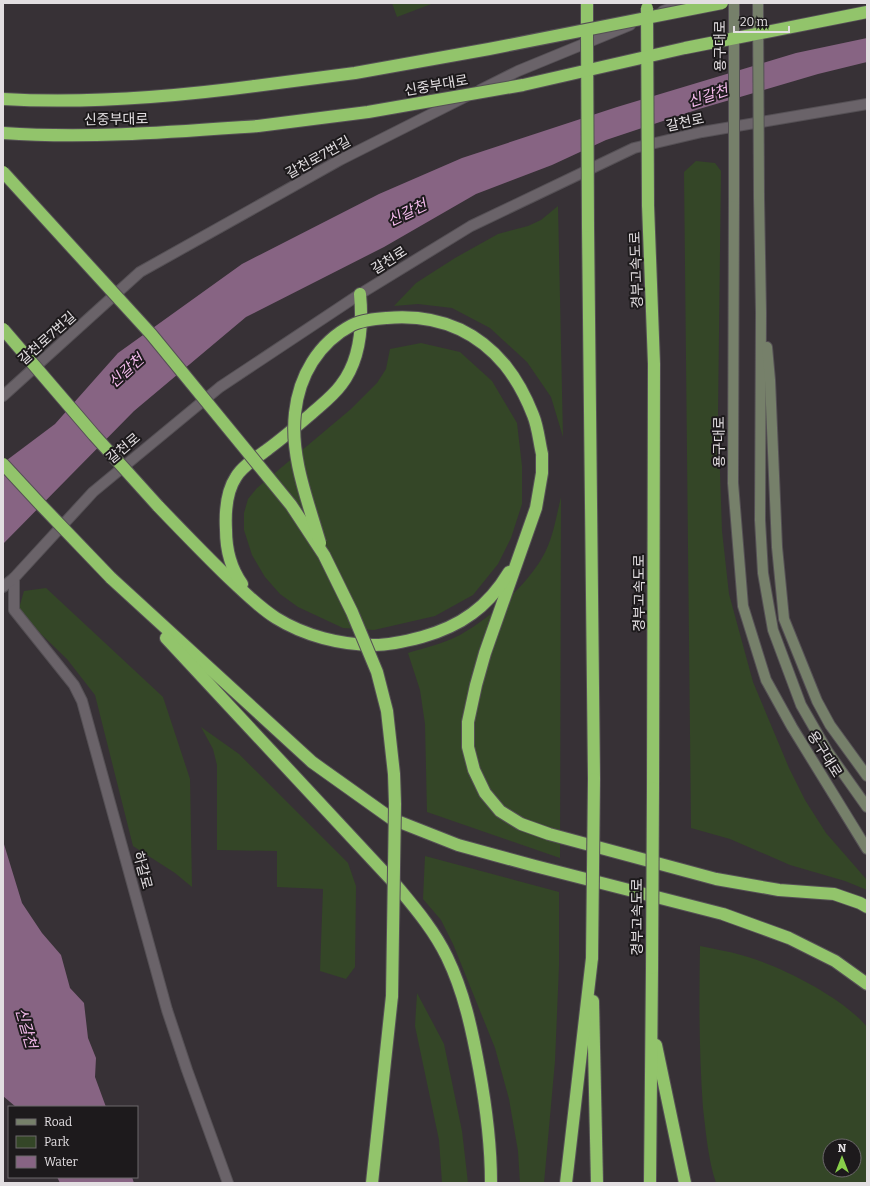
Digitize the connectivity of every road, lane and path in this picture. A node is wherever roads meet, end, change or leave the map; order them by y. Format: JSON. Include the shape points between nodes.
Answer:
{"nodes":[{"id":1,"x":587,"y":3,"type":"edge"},
{"id":2,"x":683,"y":3,"type":"edge"},
{"id":3,"x":722,"y":3,"type":"edge"},
{"id":4,"x":734,"y":3,"type":"edge"},
{"id":5,"x":758,"y":3,"type":"edge"},
{"id":6,"x":647,"y":6,"type":"edge"},
{"id":7,"x":867,"y":12,"type":"edge"},
{"id":8,"x":3,"y":100,"type":"edge"},
{"id":9,"x":867,"y":104,"type":"edge"},
{"id":10,"x":3,"y":133,"type":"edge"},
{"id":11,"x":3,"y":172,"type":"edge"},
{"id":12,"x":760,"y":284,"type":"junction"},
{"id":13,"x":360,"y":294,"type":"junction"},
{"id":14,"x":3,"y":329,"type":"edge"},
{"id":15,"x":3,"y":396,"type":"edge"},
{"id":16,"x":3,"y":464,"type":"edge"},
{"id":17,"x":526,"y":539,"type":"junction"},
{"id":18,"x":324,"y":555,"type":"junction"},
{"id":19,"x":14,"y":578,"type":"junction"},
{"id":20,"x":111,"y":578,"type":"junction"},
{"id":21,"x":3,"y":587,"type":"edge"},
{"id":22,"x":260,"y":607,"type":"junction"},
{"id":23,"x":867,"y":776,"type":"edge"},
{"id":24,"x":867,"y":807,"type":"edge"},
{"id":25,"x":867,"y":849,"type":"edge"},
{"id":26,"x":867,"y":907,"type":"edge"},
{"id":27,"x":592,"y":958,"type":"junction"},
{"id":28,"x":867,"y":984,"type":"edge"},
{"id":29,"x":651,"y":1024,"type":"junction"},
{"id":30,"x":228,"y":1183,"type":"edge"},
{"id":31,"x":372,"y":1183,"type":"edge"},
{"id":32,"x":490,"y":1183,"type":"edge"},
{"id":33,"x":566,"y":1183,"type":"edge"},
{"id":34,"x":597,"y":1183,"type":"edge"},
{"id":35,"x":650,"y":1183,"type":"edge"},
{"id":36,"x":685,"y":1183,"type":"edge"}],
"edges":[{"from":1,"to":27,"type":"highway","bridge":true,"via":[[594,779]]},
{"from":2,"to":15,"type":"street","name":"갈천로7번길","via":[[518,71],[340,160],[140,272]]},
{"from":3,"to":8,"type":"highway","name":"신중부대로","bridge":true,"via":[[355,73],[123,99]]},
{"from":4,"to":25,"type":"main road","name":"용구대로","bridge":true,"via":[[733,483],[743,606],[766,680]]},
{"from":5,"to":12,"type":"main road","name":"용구대로","bridge":true},
{"from":6,"to":29,"type":"highway","name":"경부고속도로","bridge":true,"via":[[648,205],[654,364]]},
{"from":7,"to":10,"type":"highway","name":"신중부대로","bridge":true,"via":[[523,85],[368,112],[258,126],[150,134]]},
{"from":9,"to":13,"type":"street","name":"갈천로","via":[[702,132],[634,148],[471,226]]},
{"from":11,"to":18,"type":"highway","bridge":true,"via":[[151,334],[291,505]]},
{"from":12,"to":23,"type":"main road","via":[[770,380],[777,547],[784,619],[817,701],[830,726]]},
{"from":12,"to":24,"type":"main road","name":"용구대로","via":[[760,520],[764,573],[773,630],[801,705],[828,752]]},
{"from":13,"to":19,"type":"street","name":"갈천로","via":[[220,386],[93,492]]},
{"from":13,"to":22,"type":"highway","via":[[361,333],[351,368],[342,385],[325,402],[245,467],[236,476],[230,490],[225,525],[229,559],[235,573]]},
{"from":14,"to":22,"type":"highway","bridge":true,"via":[[158,506]]},
{"from":16,"to":20,"type":"highway","bridge":true},
{"from":17,"to":18,"type":"highway","bridge":true,"via":[[540,489],[542,454],[534,416],[520,386],[485,346],[464,331],[439,321],[416,317],[371,320],[353,325],[334,336],[317,353],[298,392],[295,414],[298,464]]},
{"from":17,"to":22,"type":"highway","via":[[502,584],[483,606],[460,622],[406,642],[376,645],[324,638],[300,630]]},
{"from":17,"to":26,"type":"highway","via":[[486,653],[468,722],[468,747],[474,770],[485,793],[500,811],[521,824],[549,834],[692,873],[779,890],[834,894]]},
{"from":18,"to":31,"type":"highway","bridge":true,"via":[[377,672],[387,711],[394,774],[392,996]]},
{"from":19,"to":21,"type":"street","name":"갈천로"},
{"from":19,"to":30,"type":"street","name":"하갈로","via":[[14,610],[74,685],[82,701],[167,1010]]},
{"from":20,"to":28,"type":"highway","via":[[312,762],[392,819],[458,845],[723,914],[789,938],[835,961]]},
{"from":20,"to":32,"type":"highway","via":[[396,885],[428,925],[447,957],[465,1002],[486,1106],[491,1160]]},
{"from":27,"to":33,"type":"highway"},
{"from":27,"to":34,"type":"highway"},
{"from":29,"to":35,"type":"highway","name":"경부고속도로"},
{"from":29,"to":36,"type":"highway"}]}
